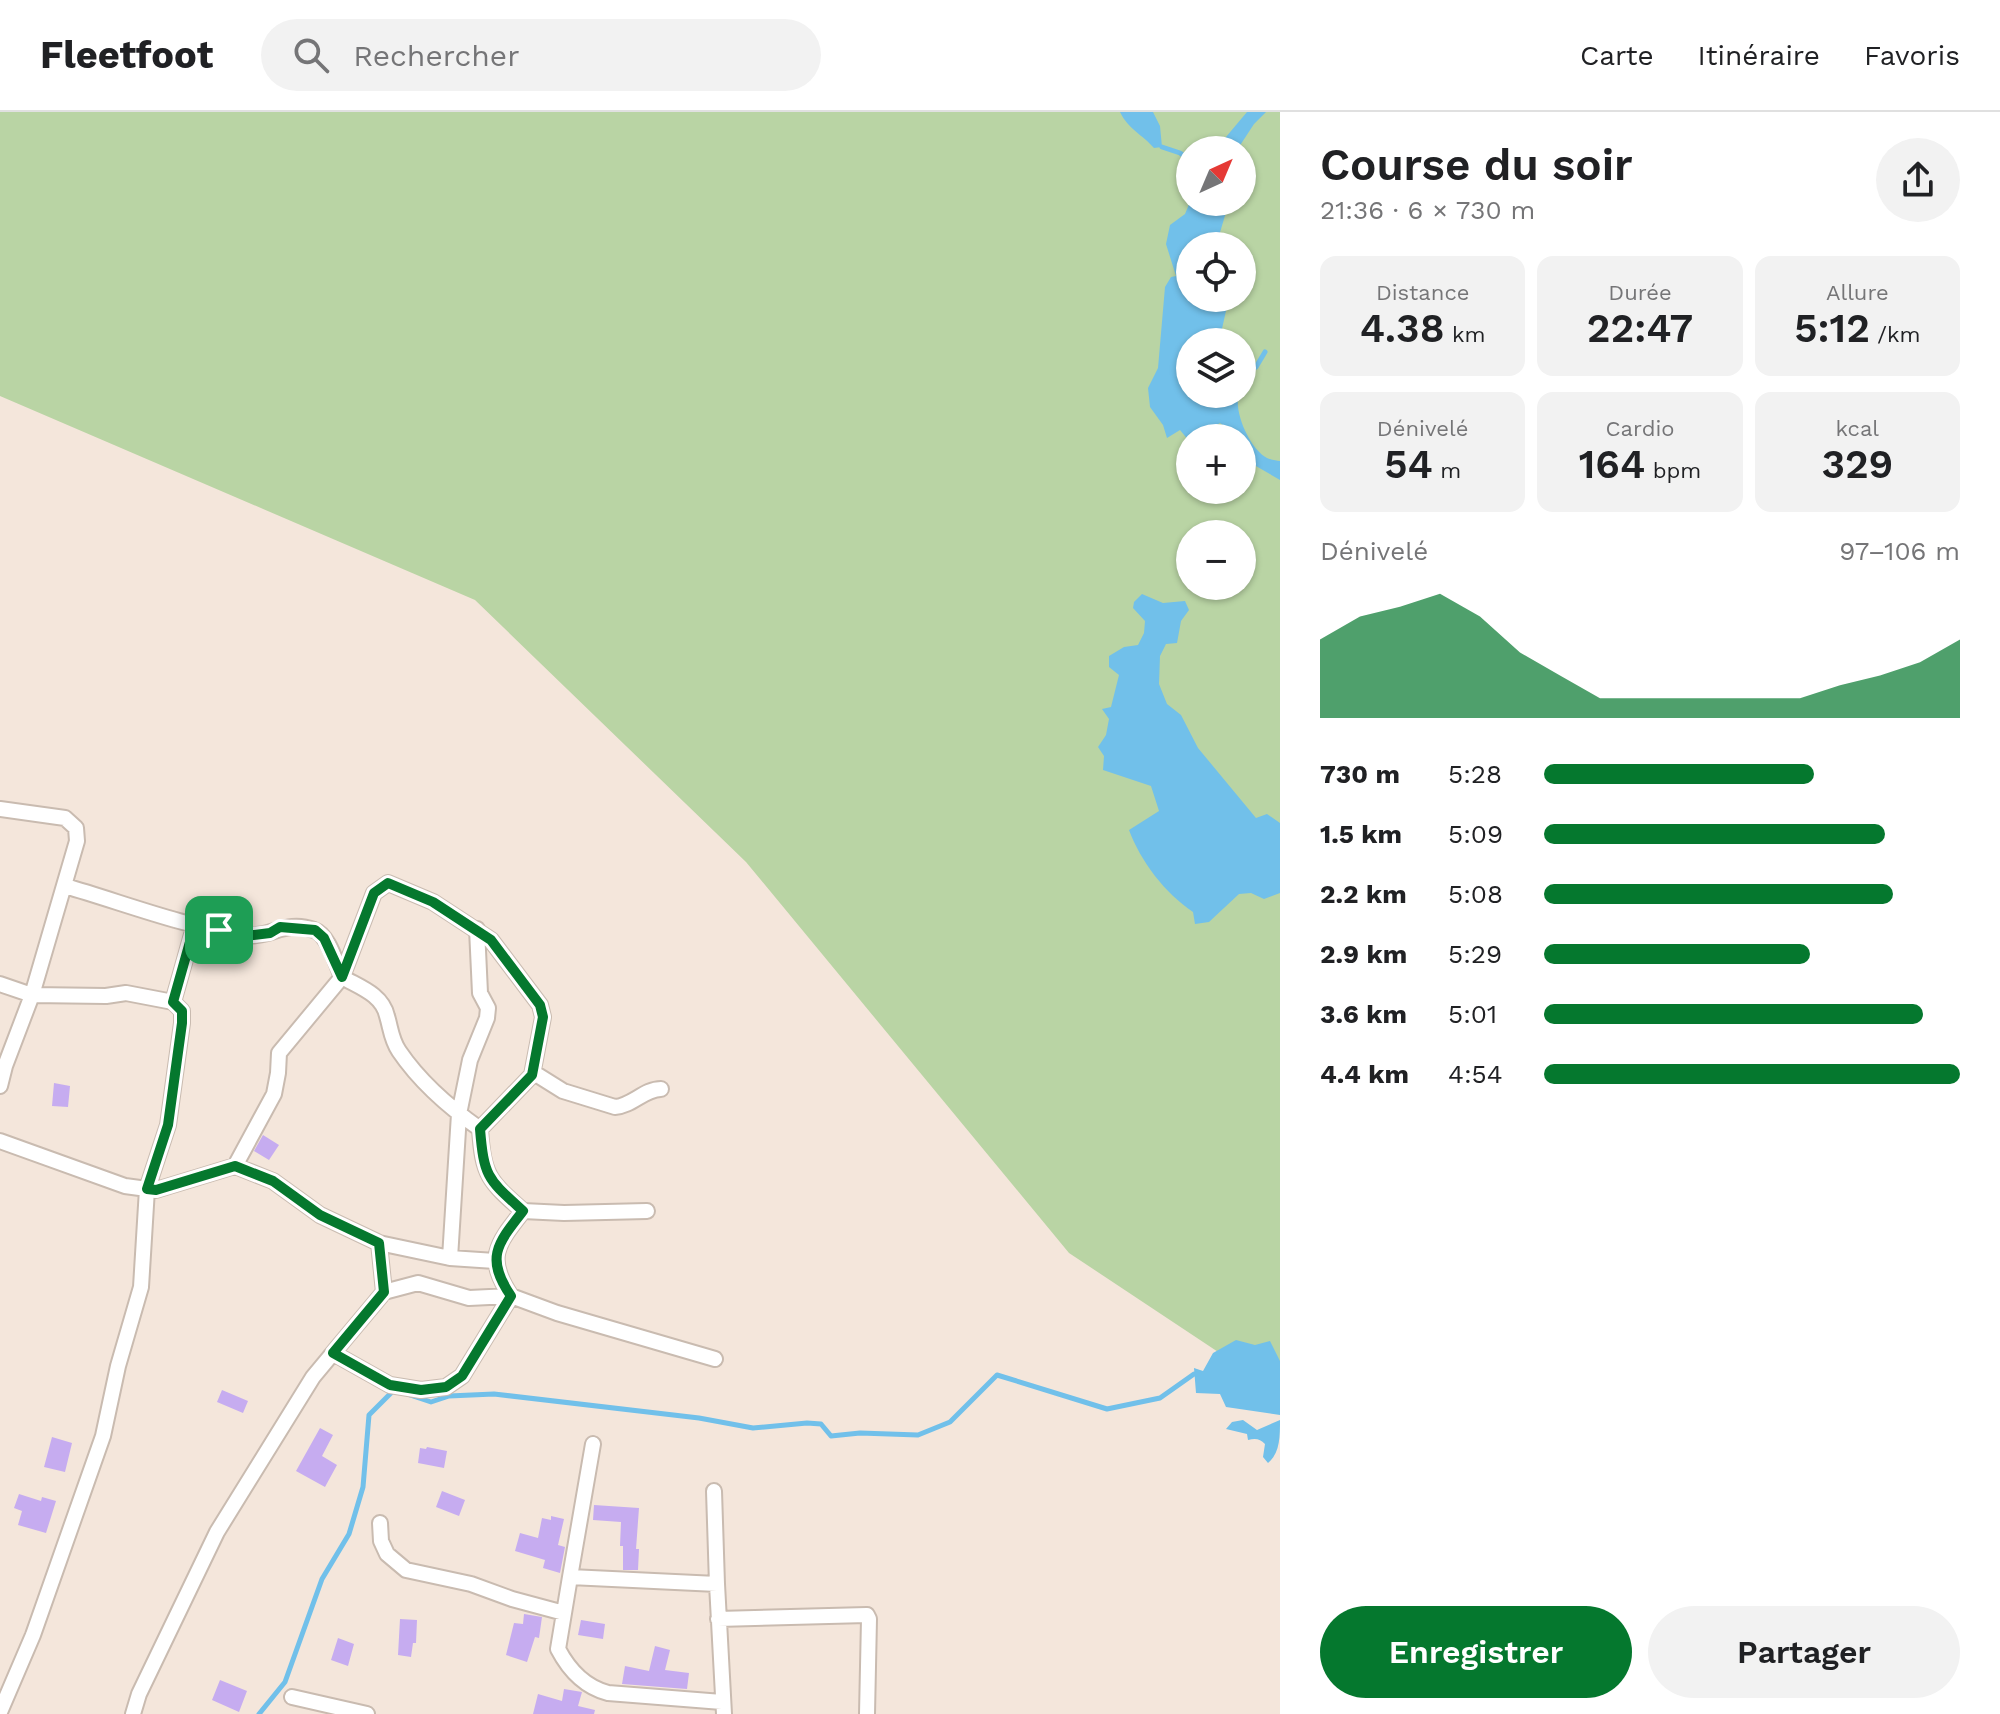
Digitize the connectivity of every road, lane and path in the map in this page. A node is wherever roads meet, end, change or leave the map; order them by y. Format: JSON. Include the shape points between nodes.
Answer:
{"nodes":[{"id":1,"x":0,"y":809,"type":"edge"},
{"id":2,"x":65,"y":886,"type":"junction"},
{"id":3,"x":195,"y":924,"type":"junction"},
{"id":4,"x":477,"y":929,"type":"junction"},
{"id":5,"x":342,"y":977,"type":"junction"},
{"id":6,"x":0,"y":984,"type":"edge"},
{"id":7,"x":32,"y":995,"type":"junction"},
{"id":8,"x":173,"y":1002,"type":"junction"},
{"id":9,"x":532,"y":1075,"type":"junction"},
{"id":10,"x":0,"y":1086,"type":"edge"},
{"id":11,"x":661,"y":1089,"type":"dead end"},
{"id":12,"x":459,"y":1114,"type":"junction"},
{"id":13,"x":480,"y":1129,"type":"junction"},
{"id":14,"x":0,"y":1141,"type":"edge"},
{"id":15,"x":235,"y":1166,"type":"junction"},
{"id":16,"x":147,"y":1189,"type":"junction"},
{"id":17,"x":523,"y":1211,"type":"junction"},
{"id":18,"x":647,"y":1211,"type":"dead end"},
{"id":19,"x":379,"y":1243,"type":"junction"},
{"id":20,"x":450,"y":1258,"type":"junction"},
{"id":21,"x":495,"y":1261,"type":"junction"},
{"id":22,"x":384,"y":1292,"type":"junction"},
{"id":23,"x":511,"y":1296,"type":"junction"},
{"id":24,"x":333,"y":1353,"type":"junction"},
{"id":25,"x":715,"y":1359,"type":"dead end"},
{"id":26,"x":593,"y":1444,"type":"dead end"},
{"id":27,"x":714,"y":1491,"type":"dead end"},
{"id":28,"x":380,"y":1523,"type":"dead end"},
{"id":29,"x":570,"y":1577,"type":"junction"},
{"id":30,"x":717,"y":1584,"type":"junction"},
{"id":31,"x":564,"y":1613,"type":"junction"},
{"id":32,"x":718,"y":1619,"type":"junction"},
{"id":33,"x":292,"y":1697,"type":"dead end"},
{"id":34,"x":723,"y":1708,"type":"edge"},
{"id":35,"x":0,"y":1712,"type":"edge"},
{"id":36,"x":133,"y":1714,"type":"edge"},
{"id":37,"x":367,"y":1714,"type":"edge"},
{"id":38,"x":867,"y":1714,"type":"edge"}],
"edges":[{"from":1,"to":2,"type":"street","via":[[65,818],[76,828]]},
{"from":2,"to":3,"type":"street"},
{"from":2,"to":7,"type":"street"},
{"from":3,"to":5,"type":"street","via":[[245,936],[280,927],[315,930]]},
{"from":3,"to":8,"type":"street"},
{"from":4,"to":5,"type":"street","via":[[388,883],[374,893]]},
{"from":4,"to":9,"type":"street","via":[[540,1005],[543,1017]]},
{"from":4,"to":12,"type":"street","via":[[480,993],[488,1008]]},
{"from":5,"to":12,"type":"street","via":[[380,1001],[400,1053]]},
{"from":5,"to":15,"type":"street","via":[[279,1053],[274,1094]]},
{"from":6,"to":7,"type":"street"},
{"from":7,"to":8,"type":"street","via":[[126,993]]},
{"from":7,"to":10,"type":"street"},
{"from":8,"to":16,"type":"street","via":[[182,1011],[182,1023],[168,1125]]},
{"from":9,"to":11,"type":"street","via":[[615,1107]]},
{"from":9,"to":13,"type":"street"},
{"from":12,"to":13,"type":"street"},
{"from":12,"to":20,"type":"street"},
{"from":13,"to":17,"type":"street","via":[[491,1183]]},
{"from":14,"to":16,"type":"street"},
{"from":15,"to":16,"type":"street"},
{"from":15,"to":19,"type":"street","via":[[273,1181],[320,1215]]},
{"from":16,"to":35,"type":"street","via":[[141,1287],[103,1436]]},
{"from":17,"to":18,"type":"street"},
{"from":17,"to":21,"type":"street","via":[[503,1237]]},
{"from":19,"to":20,"type":"street"},
{"from":19,"to":22,"type":"street"},
{"from":20,"to":21,"type":"street"},
{"from":21,"to":23,"type":"street"},
{"from":22,"to":23,"type":"street","via":[[418,1283],[469,1298]]},
{"from":22,"to":24,"type":"street"},
{"from":23,"to":24,"type":"street","via":[[462,1376],[446,1387],[390,1385]]},
{"from":23,"to":25,"type":"street"},
{"from":24,"to":36,"type":"street","via":[[217,1532]]},
{"from":26,"to":29,"type":"street"},
{"from":27,"to":30,"type":"street"},
{"from":28,"to":31,"type":"street","via":[[387,1554],[406,1570]]},
{"from":29,"to":30,"type":"street"},
{"from":29,"to":31,"type":"street"},
{"from":30,"to":32,"type":"street"},
{"from":31,"to":34,"type":"street","via":[[558,1649],[575,1674],[596,1690]]},
{"from":32,"to":34,"type":"street"},
{"from":32,"to":38,"type":"street","via":[[867,1615]]},
{"from":33,"to":37,"type":"street"}]}
